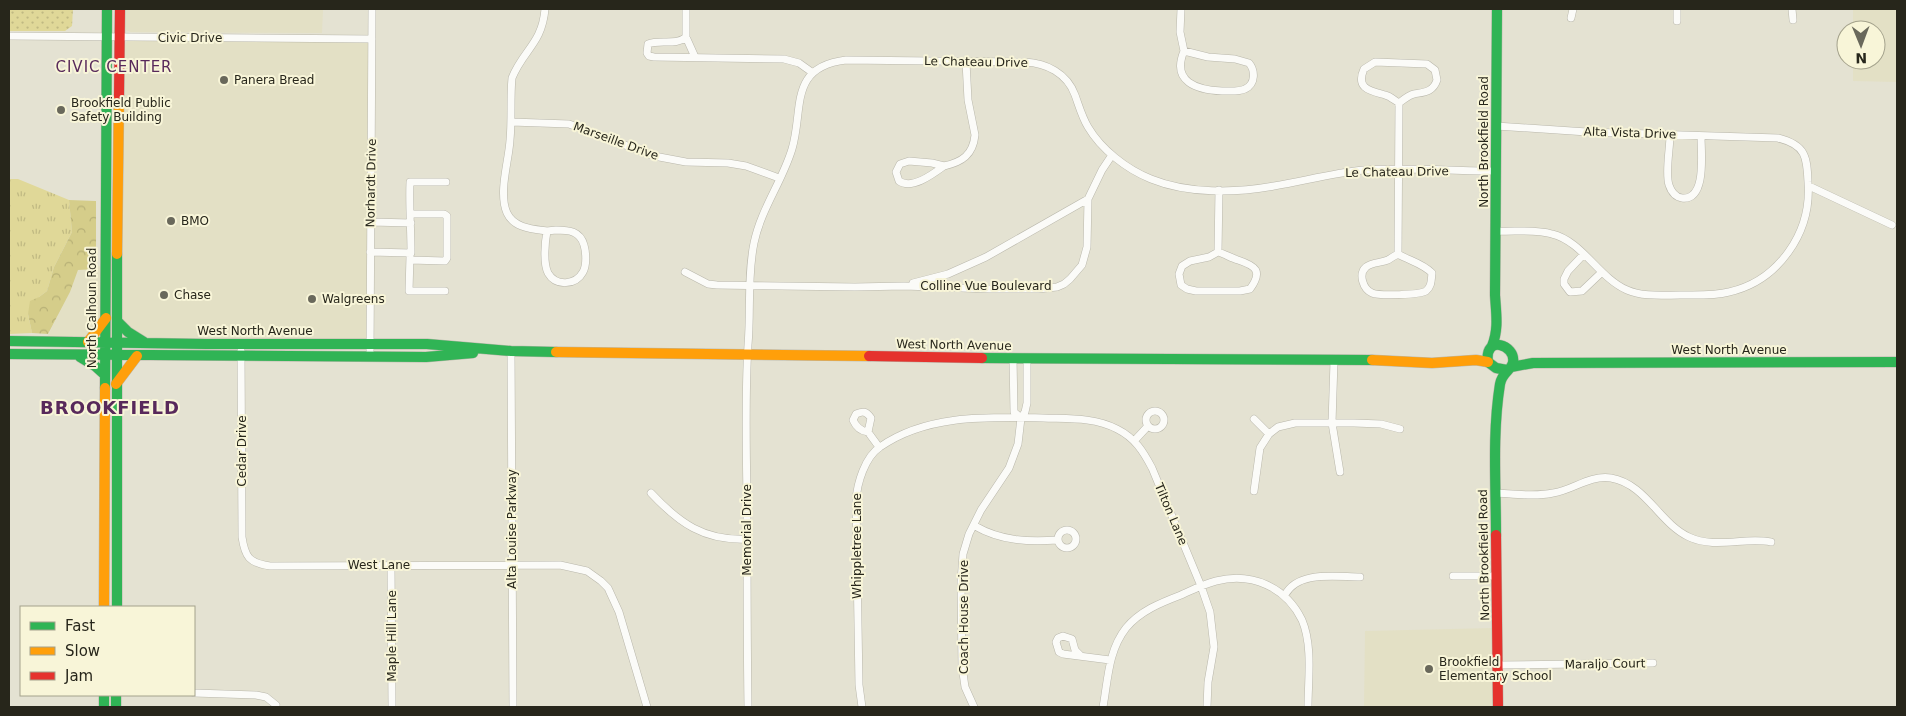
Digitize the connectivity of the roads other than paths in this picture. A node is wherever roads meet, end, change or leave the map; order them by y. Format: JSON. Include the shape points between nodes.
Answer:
{"nodes":[{"id":1,"x":107,"y":9,"type":"edge"},
{"id":2,"x":120,"y":9,"type":"edge"},
{"id":3,"x":372,"y":9,"type":"edge"},
{"id":4,"x":545,"y":9,"type":"edge"},
{"id":5,"x":686,"y":9,"type":"edge"},
{"id":6,"x":1182,"y":9,"type":"edge"},
{"id":7,"x":1497,"y":9,"type":"edge"},
{"id":8,"x":1573,"y":9,"type":"edge"},
{"id":9,"x":1677,"y":9,"type":"edge"},
{"id":10,"x":1792,"y":9,"type":"edge"},
{"id":11,"x":1571,"y":18,"type":"dead end"},
{"id":12,"x":1793,"y":20,"type":"dead end"},
{"id":13,"x":1677,"y":21,"type":"dead end"},
{"id":14,"x":9,"y":36,"type":"edge"},
{"id":15,"x":686,"y":37,"type":"junction"},
{"id":16,"x":107,"y":38,"type":"junction"},
{"id":17,"x":120,"y":38,"type":"junction"},
{"id":18,"x":372,"y":39,"type":"junction"},
{"id":19,"x":1184,"y":51,"type":"junction"},
{"id":20,"x":695,"y":57,"type":"junction"},
{"id":21,"x":966,"y":62,"type":"junction"},
{"id":22,"x":813,"y":73,"type":"junction"},
{"id":23,"x":1399,"y":103,"type":"junction"},
{"id":24,"x":511,"y":122,"type":"junction"},
{"id":25,"x":1496,"y":126,"type":"junction"},
{"id":26,"x":1670,"y":135,"type":"junction"},
{"id":27,"x":1701,"y":136,"type":"junction"},
{"id":28,"x":1112,"y":155,"type":"junction"},
{"id":29,"x":944,"y":166,"type":"junction"},
{"id":30,"x":1398,"y":170,"type":"junction"},
{"id":31,"x":1496,"y":171,"type":"junction"},
{"id":32,"x":779,"y":178,"type":"junction"},
{"id":33,"x":446,"y":182,"type":"dead end"},
{"id":34,"x":1809,"y":186,"type":"junction"},
{"id":35,"x":1219,"y":190,"type":"junction"},
{"id":36,"x":1088,"y":199,"type":"junction"},
{"id":37,"x":411,"y":214,"type":"junction"},
{"id":38,"x":371,"y":222,"type":"junction"},
{"id":39,"x":411,"y":223,"type":"junction"},
{"id":40,"x":1892,"y":225,"type":"dead end"},
{"id":41,"x":547,"y":231,"type":"junction"},
{"id":42,"x":1496,"y":232,"type":"junction"},
{"id":43,"x":370,"y":252,"type":"junction"},
{"id":44,"x":1218,"y":252,"type":"junction"},
{"id":45,"x":1398,"y":254,"type":"junction"},
{"id":46,"x":1583,"y":255,"type":"junction"},
{"id":47,"x":410,"y":257,"type":"junction"},
{"id":48,"x":685,"y":272,"type":"dead end"},
{"id":49,"x":1602,"y":272,"type":"junction"},
{"id":50,"x":749,"y":286,"type":"junction"},
{"id":51,"x":904,"y":286,"type":"junction"},
{"id":52,"x":445,"y":291,"type":"dead end"},
{"id":53,"x":1496,"y":306,"type":"junction"},
{"id":54,"x":106,"y":317,"type":"junction"},
{"id":55,"x":117,"y":321,"type":"junction"},
{"id":56,"x":9,"y":341,"type":"edge"},
{"id":57,"x":88,"y":342,"type":"junction"},
{"id":58,"x":105,"y":342,"type":"junction"},
{"id":59,"x":145,"y":343,"type":"junction"},
{"id":60,"x":241,"y":343,"type":"junction"},
{"id":61,"x":370,"y":343,"type":"junction"},
{"id":62,"x":206,"y":344,"type":"junction"},
{"id":63,"x":1491,"y":347,"type":"junction"},
{"id":64,"x":117,"y":349,"type":"junction"},
{"id":65,"x":1509,"y":350,"type":"junction"},
{"id":66,"x":506,"y":351,"type":"junction"},
{"id":67,"x":747,"y":353,"type":"junction"},
{"id":68,"x":9,"y":354,"type":"edge"},
{"id":69,"x":77,"y":356,"type":"junction"},
{"id":70,"x":105,"y":356,"type":"junction"},
{"id":71,"x":137,"y":356,"type":"junction"},
{"id":72,"x":241,"y":357,"type":"junction"},
{"id":73,"x":370,"y":357,"type":"junction"},
{"id":74,"x":1013,"y":358,"type":"junction"},
{"id":75,"x":1026,"y":358,"type":"junction"},
{"id":76,"x":1897,"y":358,"type":"edge"},
{"id":77,"x":1334,"y":361,"type":"junction"},
{"id":78,"x":1406,"y":361,"type":"junction"},
{"id":79,"x":1863,"y":362,"type":"junction"},
{"id":80,"x":1897,"y":362,"type":"edge"},
{"id":81,"x":1490,"y":364,"type":"junction"},
{"id":82,"x":1595,"y":364,"type":"junction"},
{"id":83,"x":1509,"y":368,"type":"junction"},
{"id":84,"x":105,"y":376,"type":"junction"},
{"id":85,"x":116,"y":384,"type":"junction"},
{"id":86,"x":1497,"y":403,"type":"junction"},
{"id":87,"x":1021,"y":418,"type":"junction"},
{"id":88,"x":1254,"y":419,"type":"dead end"},
{"id":89,"x":1332,"y":423,"type":"junction"},
{"id":90,"x":1148,"y":426,"type":"dead end"},
{"id":91,"x":1400,"y":430,"type":"dead end"},
{"id":92,"x":868,"y":432,"type":"dead end"},
{"id":93,"x":1269,"y":434,"type":"junction"},
{"id":94,"x":1135,"y":440,"type":"junction"},
{"id":95,"x":879,"y":447,"type":"junction"},
{"id":96,"x":1340,"y":472,"type":"dead end"},
{"id":97,"x":1254,"y":491,"type":"dead end"},
{"id":98,"x":651,"y":493,"type":"dead end"},
{"id":99,"x":1496,"y":493,"type":"junction"},
{"id":100,"x":974,"y":526,"type":"junction"},
{"id":101,"x":747,"y":539,"type":"junction"},
{"id":102,"x":1058,"y":540,"type":"dead end"},
{"id":103,"x":1771,"y":542,"type":"dead end"},
{"id":104,"x":248,"y":558,"type":"joint"},
{"id":105,"x":391,"y":566,"type":"junction"},
{"id":106,"x":512,"y":566,"type":"junction"},
{"id":107,"x":1453,"y":576,"type":"dead end"},
{"id":108,"x":1497,"y":576,"type":"junction"},
{"id":109,"x":1360,"y":577,"type":"dead end"},
{"id":110,"x":1201,"y":586,"type":"junction"},
{"id":111,"x":1285,"y":595,"type":"junction"},
{"id":112,"x":104,"y":606,"type":"edge"},
{"id":113,"x":117,"y":606,"type":"edge"},
{"id":114,"x":1080,"y":655,"type":"dead end"},
{"id":115,"x":1110,"y":660,"type":"junction"},
{"id":116,"x":1653,"y":663,"type":"dead end"},
{"id":117,"x":1498,"y":665,"type":"junction"},
{"id":118,"x":195,"y":693,"type":"edge"},
{"id":119,"x":276,"y":705,"type":"dead end"},
{"id":120,"x":392,"y":707,"type":"edge"},
{"id":121,"x":514,"y":707,"type":"edge"},
{"id":122,"x":647,"y":707,"type":"edge"},
{"id":123,"x":748,"y":707,"type":"edge"},
{"id":124,"x":862,"y":707,"type":"edge"},
{"id":125,"x":974,"y":707,"type":"edge"},
{"id":126,"x":1104,"y":707,"type":"edge"},
{"id":127,"x":1207,"y":707,"type":"edge"},
{"id":128,"x":1308,"y":707,"type":"edge"},
{"id":129,"x":1498,"y":707,"type":"edge"}],
"edges":[{"from":1,"to":16,"type":"main road","name":"North Calhoun Road"},
{"from":2,"to":17,"type":"main road","name":"North Calhoun Road"},
{"from":3,"to":18,"type":"street","name":"Norhardt Drive"},
{"from":4,"to":24,"type":"street","via":[[538,37],[512,78]]},
{"from":5,"to":15,"type":"street"},
{"from":6,"to":19,"type":"street","via":[[1180,32]]},
{"from":7,"to":25,"type":"main road","name":"North Brookfield Road"},
{"from":8,"to":11,"type":"street"},
{"from":9,"to":13,"type":"street"},
{"from":10,"to":12,"type":"street"},
{"from":14,"to":16,"type":"street","name":"Civic Drive"},
{"from":15,"to":20,"type":"street"},
{"from":15,"to":20,"type":"street","via":[[679,41],[652,42],[648,44],[647,53],[654,57]]},
{"from":16,"to":17,"type":"street","name":"Civic Drive"},
{"from":16,"to":54,"type":"main road","name":"North Calhoun Road"},
{"from":17,"to":18,"type":"street","name":"Civic Drive"},
{"from":17,"to":55,"type":"main road","name":"North Calhoun Road"},
{"from":18,"to":38,"type":"street","name":"Norhardt Drive"},
{"from":19,"to":19,"type":"street","via":[[1182,73],[1197,88],[1240,90],[1252,82],[1252,66],[1244,60]]},
{"from":20,"to":22,"type":"street","via":[[792,60]]},
{"from":21,"to":22,"type":"street","name":"Le Chateau Drive","via":[[846,60],[830,63]]},
{"from":21,"to":28,"type":"street","name":"Le Chateau Drive","via":[[1035,62],[1053,69],[1071,87],[1088,127]]},
{"from":21,"to":29,"type":"street","via":[[974,143],[968,156]]},
{"from":22,"to":32,"type":"street","via":[[801,92],[794,142]]},
{"from":23,"to":23,"type":"street","via":[[1412,94],[1432,89],[1437,80],[1432,66],[1391,62],[1375,62],[1367,66],[1361,78],[1366,88]]},
{"from":23,"to":30,"type":"street"},
{"from":24,"to":32,"type":"street","name":"Marseille Drive","via":[[569,124],[654,156],[686,162],[746,166]]},
{"from":24,"to":41,"type":"street","via":[[504,186],[507,213],[520,226]]},
{"from":25,"to":26,"type":"street","name":"Alta Vista Drive"},
{"from":25,"to":31,"type":"main road","name":"North Brookfield Road"},
{"from":26,"to":27,"type":"street","name":"Alta Vista Drive"},
{"from":26,"to":27,"type":"street","via":[[1668,184],[1673,194],[1681,198],[1697,192]]},
{"from":27,"to":34,"type":"street","name":"Alta Vista Drive","via":[[1791,141],[1807,159]]},
{"from":28,"to":35,"type":"street","name":"Le Chateau Drive","via":[[1158,182]]},
{"from":28,"to":36,"type":"street","name":"Colline Vue Boulevard"},
{"from":29,"to":29,"type":"street","via":[[904,162],[898,167],[896,176],[902,183],[909,184]]},
{"from":30,"to":31,"type":"street","name":"Le Chateau Drive"},
{"from":30,"to":35,"type":"street","name":"Le Chateau Drive","via":[[1338,173],[1271,187]]},
{"from":30,"to":45,"type":"street"},
{"from":31,"to":42,"type":"main road","name":"North Brookfield Road"},
{"from":32,"to":50,"type":"street","via":[[754,240]]},
{"from":33,"to":37,"type":"street","via":[[410,182]]},
{"from":34,"to":40,"type":"street"},
{"from":34,"to":49,"type":"street","name":"Alta Vista Drive","via":[[1801,228],[1794,245],[1769,273],[1742,288],[1708,295],[1638,294],[1626,290]]},
{"from":35,"to":44,"type":"street"},
{"from":36,"to":51,"type":"street","name":"Colline Vue Boulevard","via":[[986,257],[948,274]]},
{"from":36,"to":51,"type":"street","name":"Colline Vue Boulevard","via":[[1085,256],[1077,273],[1064,284],[1038,289]]},
{"from":37,"to":39,"type":"street"},
{"from":37,"to":47,"type":"street","via":[[447,216],[447,258]]},
{"from":38,"to":39,"type":"street"},
{"from":38,"to":43,"type":"street","name":"Norhardt Drive"},
{"from":39,"to":47,"type":"street"},
{"from":41,"to":41,"type":"street","via":[[549,275],[562,283],[576,280],[585,268],[582,239],[573,230]]},
{"from":42,"to":46,"type":"street","name":"Alta Vista Drive","via":[[1553,234],[1570,242]]},
{"from":42,"to":53,"type":"main road","name":"North Brookfield Road"},
{"from":43,"to":47,"type":"street"},
{"from":43,"to":61,"type":"street","name":"Norhardt Drive"},
{"from":44,"to":44,"type":"street","via":[[1182,266],[1178,274],[1182,285],[1196,291],[1250,289],[1257,276],[1250,264]]},
{"from":45,"to":45,"type":"street","via":[[1363,270],[1364,286],[1372,293],[1415,294],[1425,292],[1431,285],[1432,273],[1423,265]]},
{"from":46,"to":49,"type":"street","name":"Alta Vista Drive"},
{"from":46,"to":49,"type":"street","via":[[1565,275],[1564,284],[1570,292],[1582,291]]},
{"from":47,"to":52,"type":"street","via":[[410,290]]},
{"from":48,"to":50,"type":"street","name":"Colline Vue Boulevard","via":[[708,284]]},
{"from":50,"to":51,"type":"street","name":"Colline Vue Boulevard"},
{"from":50,"to":67,"type":"street"},
{"from":53,"to":63,"type":"main road","name":"North Brookfield Road","via":[[1496,336]]},
{"from":53,"to":65,"type":"main road","name":"North Brookfield Road"},
{"from":54,"to":57,"type":"main road"},
{"from":54,"to":58,"type":"main road","name":"North Calhoun Road"},
{"from":55,"to":59,"type":"main road"},
{"from":55,"to":64,"type":"main road","name":"North Calhoun Road"},
{"from":56,"to":57,"type":"main road","name":"West North Avenue"},
{"from":57,"to":58,"type":"main road","name":"West North Avenue"},
{"from":58,"to":64,"type":"main road","name":"West North Avenue"},
{"from":58,"to":70,"type":"main road","name":"North Calhoun Road"},
{"from":59,"to":62,"type":"main road","name":"West North Avenue"},
{"from":59,"to":64,"type":"main road","name":"West North Avenue"},
{"from":60,"to":61,"type":"main road","name":"West North Avenue"},
{"from":60,"to":62,"type":"main road","name":"West North Avenue"},
{"from":60,"to":72,"type":"street","name":"Cedar Drive"},
{"from":61,"to":66,"type":"main road","name":"West North Avenue"},
{"from":61,"to":73,"type":"street","name":"Norhardt Drive"},
{"from":62,"to":64,"type":"main road","via":[[170,349]]},
{"from":63,"to":65,"type":"main road","via":[[1502,345]]},
{"from":63,"to":78,"type":"main road","name":"West North Avenue","via":[[1464,356]]},
{"from":63,"to":81,"type":"main road","via":[[1487,352]]},
{"from":64,"to":70,"type":"main road","name":"West North Avenue"},
{"from":64,"to":71,"type":"main road","name":"West North Avenue"},
{"from":64,"to":85,"type":"main road","name":"North Calhoun Road"},
{"from":65,"to":82,"type":"main road","name":"West North Avenue","via":[[1525,356]]},
{"from":65,"to":83,"type":"main road","via":[[1513,358]]},
{"from":66,"to":67,"type":"main road","name":"West North Avenue"},
{"from":66,"to":73,"type":"main road","name":"West North Avenue"},
{"from":66,"to":106,"type":"street","name":"Alta Louise Parkway"},
{"from":67,"to":74,"type":"main road","name":"West North Avenue"},
{"from":67,"to":101,"type":"street","name":"Memorial Drive"},
{"from":68,"to":69,"type":"main road","name":"West North Avenue"},
{"from":69,"to":70,"type":"main road","name":"West North Avenue"},
{"from":69,"to":84,"type":"main road"},
{"from":70,"to":84,"type":"main road","name":"North Calhoun Road"},
{"from":71,"to":72,"type":"main road","name":"West North Avenue"},
{"from":71,"to":85,"type":"main road"},
{"from":72,"to":73,"type":"main road","name":"West North Avenue"},
{"from":72,"to":104,"type":"street","name":"Cedar Drive","via":[[242,537]]},
{"from":74,"to":75,"type":"main road","name":"West North Avenue"},
{"from":74,"to":87,"type":"street","name":"Coach House Drive","via":[[1014,412]]},
{"from":75,"to":77,"type":"main road","name":"West North Avenue"},
{"from":75,"to":87,"type":"street","name":"Coach House Drive","via":[[1027,403]]},
{"from":76,"to":79,"type":"main road","name":"West North Avenue"},
{"from":77,"to":78,"type":"main road","name":"West North Avenue"},
{"from":77,"to":89,"type":"street"},
{"from":78,"to":81,"type":"main road","name":"West North Avenue","via":[[1476,360]]},
{"from":79,"to":80,"type":"main road","name":"West North Avenue"},
{"from":79,"to":82,"type":"main road","name":"West North Avenue"},
{"from":81,"to":83,"type":"main road","via":[[1500,370]]},
{"from":81,"to":86,"type":"main road","name":"North Brookfield Road","via":[[1496,381]]},
{"from":82,"to":83,"type":"main road","name":"West North Avenue","via":[[1528,363]]},
{"from":83,"to":86,"type":"main road","name":"North Brookfield Road","via":[[1502,377]]},
{"from":84,"to":112,"type":"main road","name":"North Calhoun Road"},
{"from":85,"to":113,"type":"main road","name":"North Calhoun Road"},
{"from":86,"to":99,"type":"main road","name":"North Brookfield Road"},
{"from":87,"to":94,"type":"street","via":[[1089,420],[1116,429]]},
{"from":87,"to":95,"type":"street","via":[[949,421],[913,431]]},
{"from":87,"to":100,"type":"street","name":"Coach House Drive","via":[[1018,444],[1011,464]]},
{"from":88,"to":93,"type":"street"},
{"from":89,"to":91,"type":"street","via":[[1381,424]]},
{"from":89,"to":93,"type":"street","via":[[1286,424]]},
{"from":89,"to":96,"type":"street"},
{"from":90,"to":94,"type":"street"},
{"from":92,"to":95,"type":"street"},
{"from":93,"to":97,"type":"street","via":[[1260,448]]},
{"from":94,"to":110,"type":"street","name":"Tilton Lane","via":[[1152,468]]},
{"from":95,"to":124,"type":"street","name":"Whippletree Lane","via":[[859,479],[856,501],[858,686]]},
{"from":98,"to":101,"type":"street","via":[[670,513],[695,530],[721,538]]},
{"from":99,"to":103,"type":"street","via":[[1554,493],[1587,479],[1609,478],[1634,488],[1677,529],[1696,540]]},
{"from":99,"to":108,"type":"main road","name":"North Brookfield Road"},
{"from":100,"to":102,"type":"street","via":[[998,537],[1019,541]]},
{"from":100,"to":125,"type":"street","name":"Coach House Drive","via":[[964,554],[961,582],[963,678]]},
{"from":101,"to":123,"type":"street","name":"Memorial Drive"},
{"from":104,"to":105,"type":"street","name":"West Lane","via":[[257,564],[270,566]]},
{"from":105,"to":106,"type":"street","name":"West Lane"},
{"from":105,"to":120,"type":"street","name":"Maple Hill Lane"},
{"from":106,"to":121,"type":"street","name":"Alta Louise Parkway"},
{"from":106,"to":122,"type":"street","name":"West Lane","via":[[567,566],[587,571],[601,580],[614,600]]},
{"from":107,"to":108,"type":"street"},
{"from":108,"to":117,"type":"main road","name":"North Brookfield Road"},
{"from":109,"to":111,"type":"street","via":[[1302,580]]},
{"from":110,"to":111,"type":"street","via":[[1216,581],[1245,579],[1263,583]]},
{"from":110,"to":115,"type":"street","via":[[1141,614],[1120,636]]},
{"from":110,"to":127,"type":"street","name":"Tilton Lane","via":[[1214,638]]},
{"from":111,"to":128,"type":"street","via":[[1306,631]]},
{"from":114,"to":115,"type":"street"},
{"from":115,"to":126,"type":"street"},
{"from":116,"to":117,"type":"street","name":"Maraljo Court"},
{"from":117,"to":129,"type":"main road","name":"North Brookfield Road"},
{"from":118,"to":119,"type":"street","via":[[256,695],[266,697]]}]}
